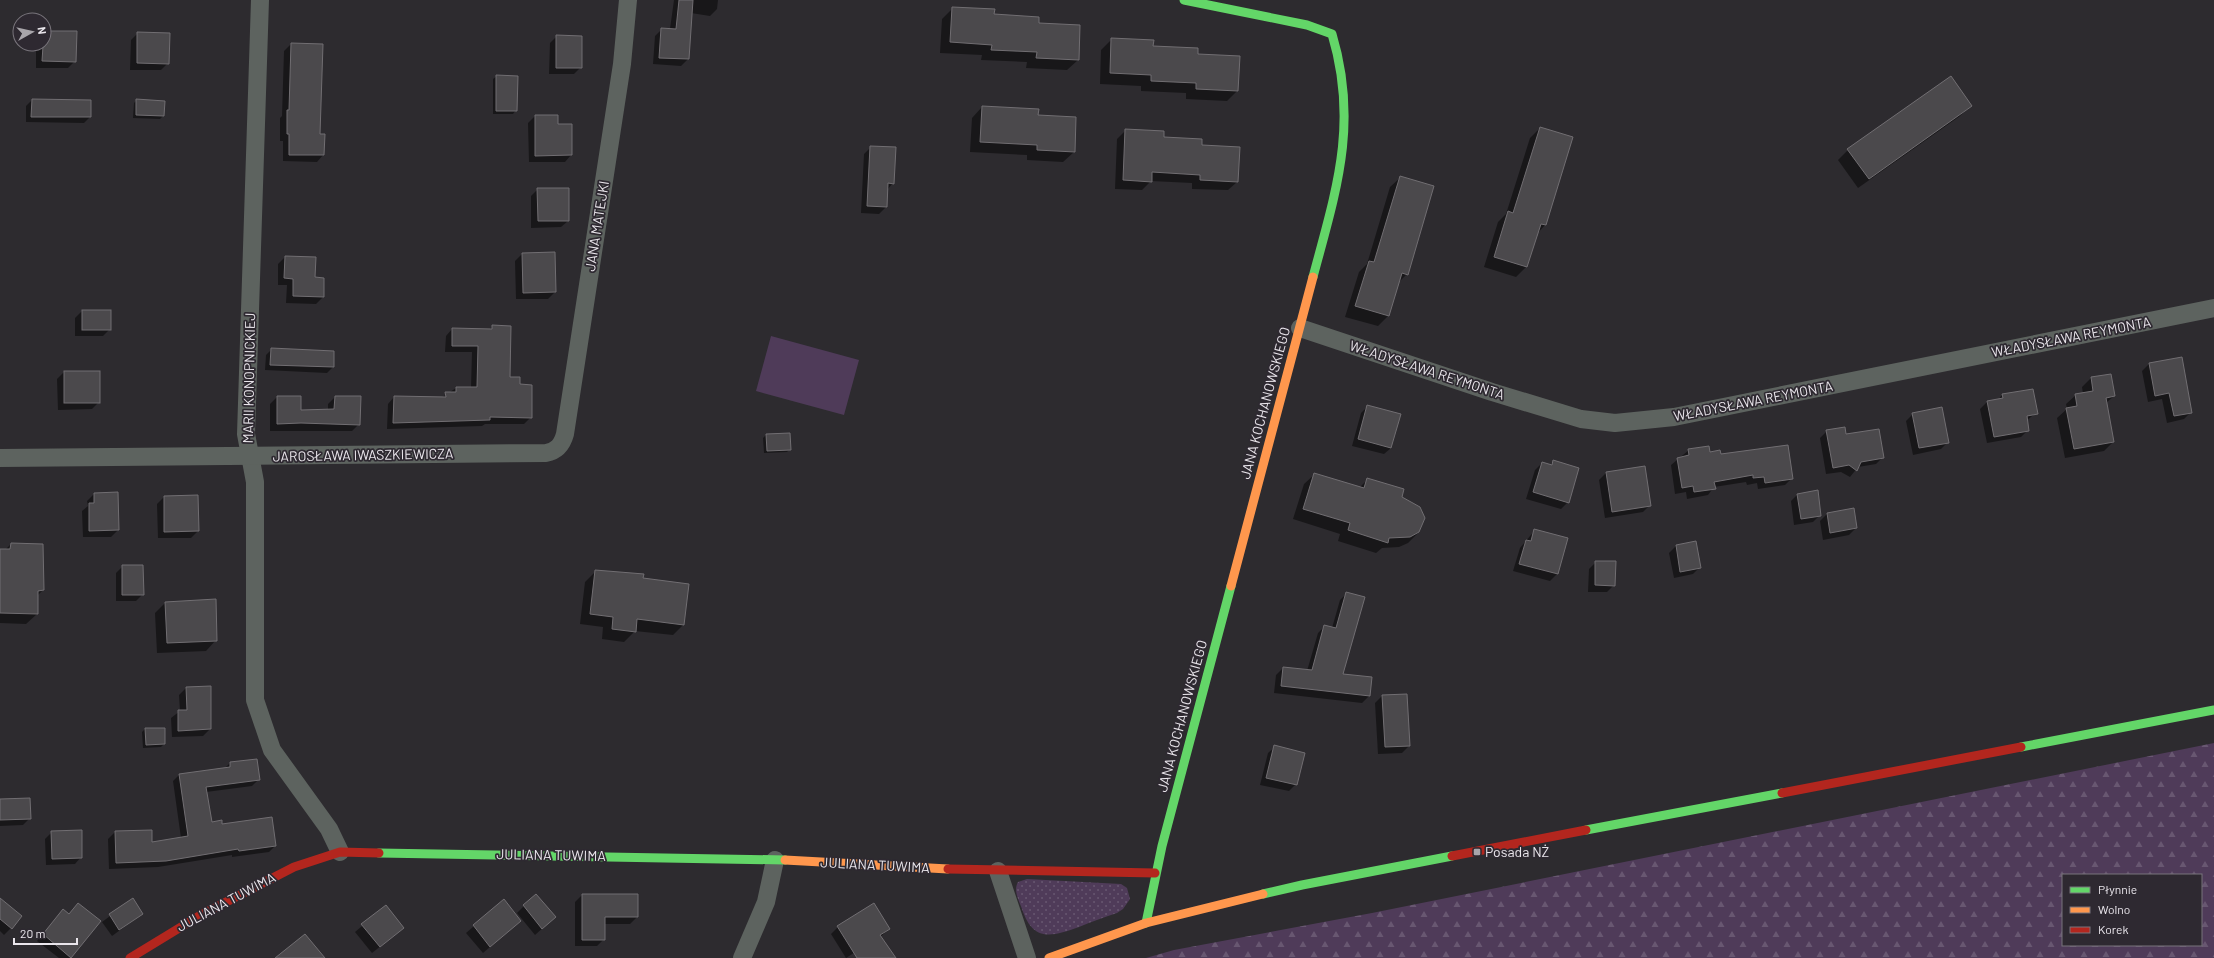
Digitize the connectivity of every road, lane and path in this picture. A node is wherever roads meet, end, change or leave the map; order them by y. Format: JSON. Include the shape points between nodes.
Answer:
{"nodes":[{"id":1,"x":260,"y":0,"type":"edge"},
{"id":2,"x":628,"y":0,"type":"edge"},
{"id":3,"x":1184,"y":0,"type":"edge"},
{"id":4,"x":2214,"y":308,"type":"edge"},
{"id":5,"x":1300,"y":328,"type":"junction"},
{"id":6,"x":556,"y":449,"type":"joint"},
{"id":7,"x":250,"y":457,"type":"junction"},
{"id":8,"x":0,"y":458,"type":"edge"},
{"id":9,"x":2214,"y":710,"type":"edge"},
{"id":10,"x":340,"y":852,"type":"junction"},
{"id":11,"x":775,"y":860,"type":"junction"},
{"id":12,"x":998,"y":871,"type":"junction"},
{"id":13,"x":1155,"y":873,"type":"junction"},
{"id":14,"x":1146,"y":923,"type":"junction"},
{"id":15,"x":130,"y":958,"type":"edge"},
{"id":16,"x":742,"y":958,"type":"edge"},
{"id":17,"x":1027,"y":958,"type":"edge"},
{"id":18,"x":1049,"y":958,"type":"edge"}],
"edges":[{"from":1,"to":7,"type":"street","name":"MARII KONOPNICKIEJ","via":[[246,434]]},
{"from":2,"to":6,"type":"street","name":"JANA MATEJKI","via":[[622,64],[565,434]]},
{"from":3,"to":5,"type":"street","name":"JANA KOCHANOWSKIEGO","via":[[1307,25],[1332,34],[1343,83],[1343,156]]},
{"from":4,"to":5,"type":"street","name":"WŁADYSŁAWA REYMONTA","via":[[1674,417],[1615,423],[1580,419]]},
{"from":5,"to":13,"type":"street","name":"JANA KOCHANOWSKIEGO"},
{"from":6,"to":7,"type":"street","name":"JAROSŁAWA IWASZKIEWICZA","via":[[546,453]]},
{"from":7,"to":8,"type":"street","name":"JAROSŁAWA IWASZKIEWICZA"},
{"from":7,"to":10,"type":"street","name":"MARII KONOPNICKIEJ","via":[[254,482],[255,700],[272,750],[329,829]]},
{"from":9,"to":14,"type":"street","via":[[1302,886]]},
{"from":10,"to":11,"type":"street","name":"JULIANA TUWIMA"},
{"from":10,"to":15,"type":"street","name":"JULIANA TUWIMA","via":[[314,858],[286,870],[182,924]]},
{"from":11,"to":12,"type":"street","name":"JULIANA TUWIMA"},
{"from":11,"to":16,"type":"street","via":[[766,902]]},
{"from":12,"to":13,"type":"street","name":"JULIANA TUWIMA"},
{"from":12,"to":17,"type":"street"},
{"from":13,"to":14,"type":"street","name":"JANA KOCHANOWSKIEGO"},
{"from":14,"to":18,"type":"street"}]}
